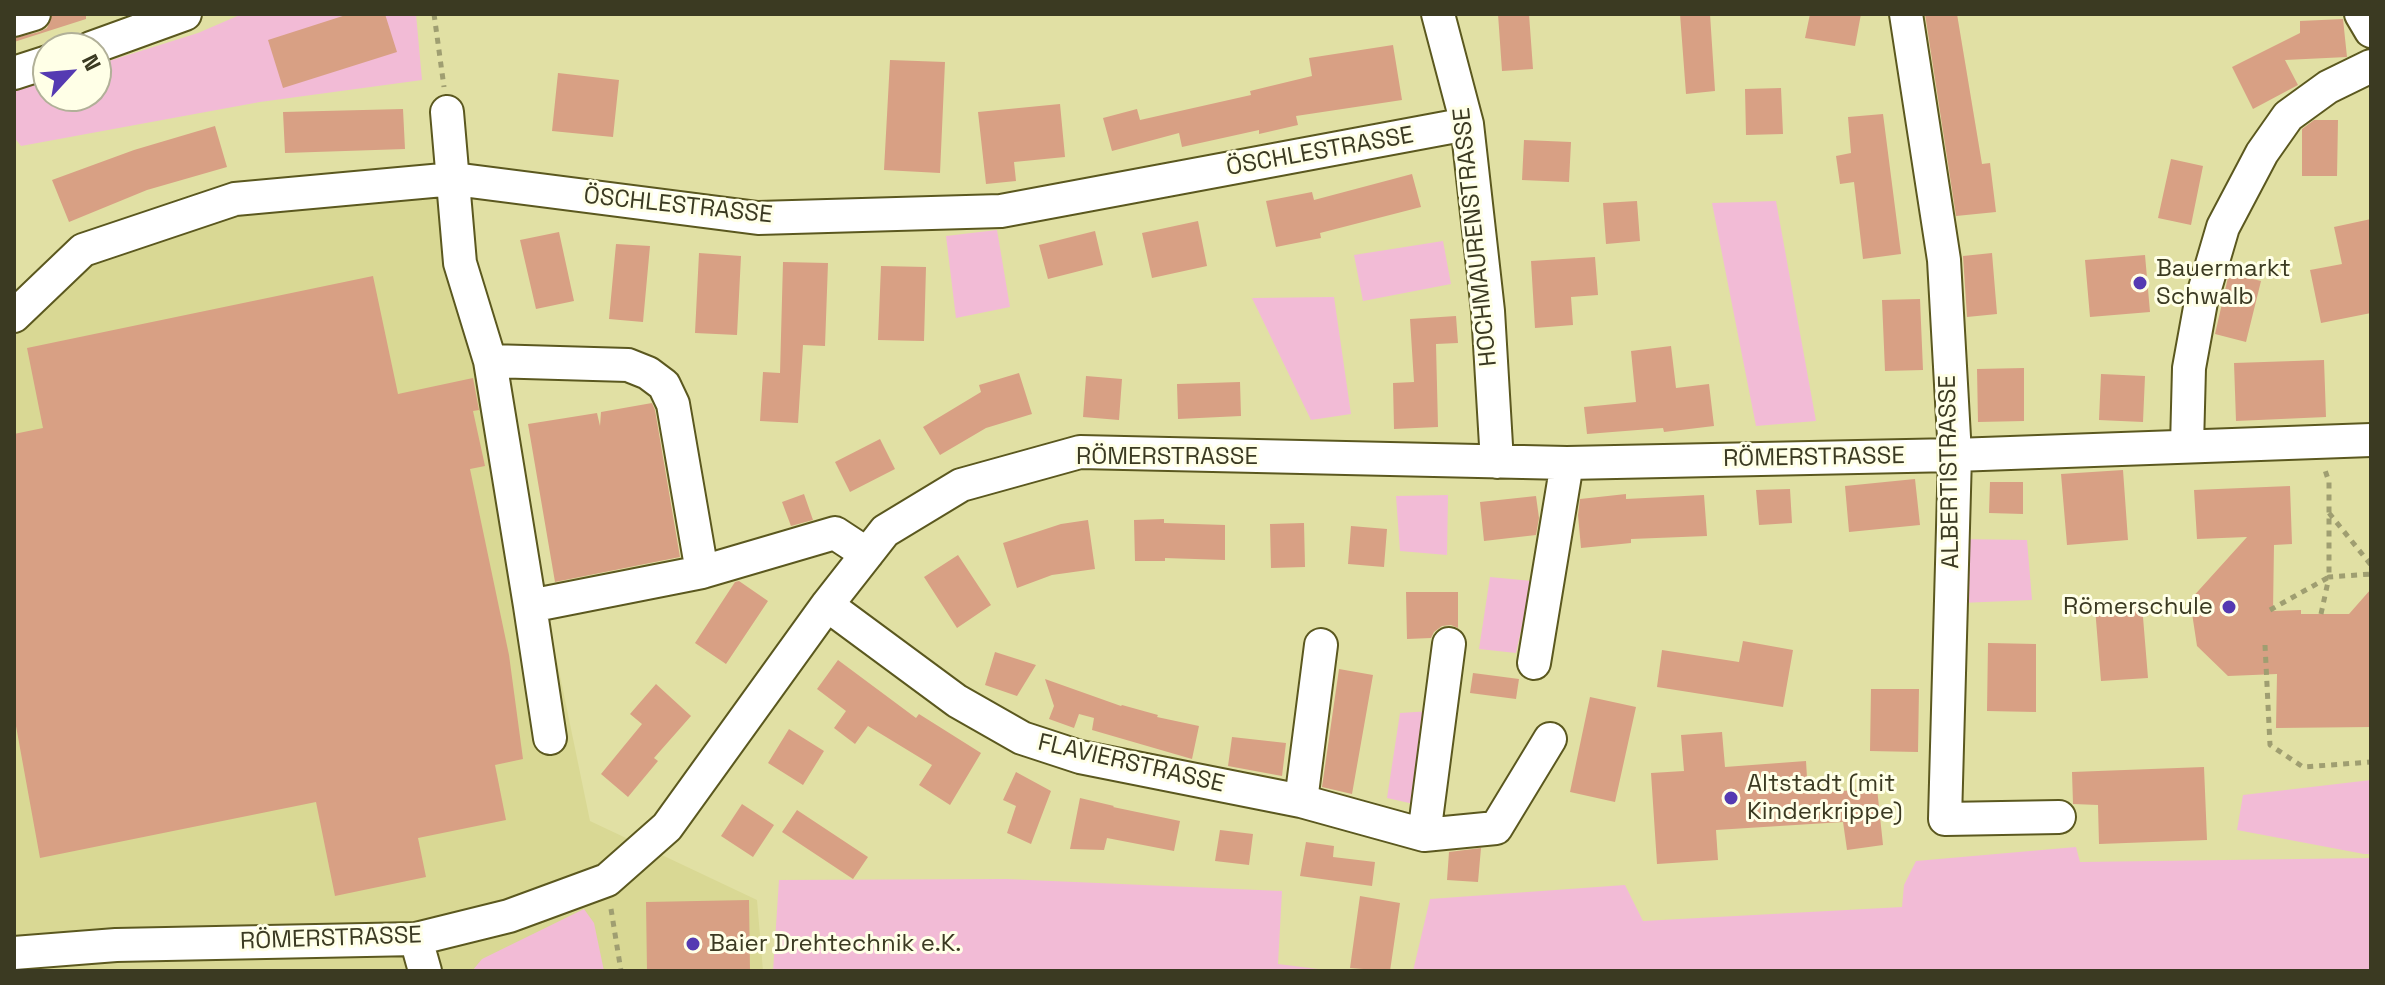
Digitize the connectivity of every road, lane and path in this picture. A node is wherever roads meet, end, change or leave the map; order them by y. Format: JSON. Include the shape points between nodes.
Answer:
{"nodes":[{"id":1,"x":34,"y":14,"type":"edge"},
{"id":2,"x":434,"y":14,"type":"edge"},
{"id":3,"x":1438,"y":14,"type":"edge"},
{"id":4,"x":1906,"y":14,"type":"edge"},
{"id":5,"x":2361,"y":14,"type":"edge"},
{"id":6,"x":181,"y":15,"type":"edge"},
{"id":7,"x":14,"y":20,"type":"edge"},
{"id":8,"x":2371,"y":31,"type":"edge"},
{"id":9,"x":112,"y":40,"type":"edge"},
{"id":10,"x":2371,"y":66,"type":"edge"},
{"id":11,"x":447,"y":112,"type":"joint"},
{"id":12,"x":1467,"y":124,"type":"junction"},
{"id":13,"x":454,"y":179,"type":"junction"},
{"id":14,"x":14,"y":316,"type":"edge"},
{"id":15,"x":490,"y":361,"type":"junction"},
{"id":16,"x":2371,"y":440,"type":"edge"},
{"id":17,"x":2316,"y":442,"type":"junction"},
{"id":18,"x":2187,"y":446,"type":"junction"},
{"id":19,"x":1955,"y":455,"type":"junction"},
{"id":20,"x":1497,"y":462,"type":"junction"},
{"id":21,"x":1567,"y":463,"type":"junction"},
{"id":22,"x":2329,"y":512,"type":"junction"},
{"id":23,"x":867,"y":554,"type":"junction"},
{"id":24,"x":2371,"y":565,"type":"edge"},
{"id":25,"x":702,"y":572,"type":"junction"},
{"id":26,"x":2371,"y":574,"type":"edge"},
{"id":27,"x":2329,"y":577,"type":"junction"},
{"id":28,"x":827,"y":605,"type":"junction"},
{"id":29,"x":530,"y":606,"type":"junction"},
{"id":30,"x":2270,"y":610,"type":"dead end"},
{"id":31,"x":2321,"y":614,"type":"dead end"},
{"id":32,"x":1449,"y":644,"type":"dead end"},
{"id":33,"x":1321,"y":645,"type":"dead end"},
{"id":34,"x":2265,"y":645,"type":"dead end"},
{"id":35,"x":1534,"y":663,"type":"dead end"},
{"id":36,"x":550,"y":738,"type":"dead end"},
{"id":37,"x":1550,"y":739,"type":"dead end"},
{"id":38,"x":2371,"y":762,"type":"edge"},
{"id":39,"x":1301,"y":801,"type":"junction"},
{"id":40,"x":2059,"y":817,"type":"dead end"},
{"id":41,"x":1424,"y":835,"type":"junction"},
{"id":42,"x":607,"y":880,"type":"junction"},
{"id":43,"x":416,"y":939,"type":"junction"},
{"id":44,"x":14,"y":953,"type":"edge"},
{"id":45,"x":425,"y":971,"type":"edge"},
{"id":46,"x":621,"y":971,"type":"edge"}],
"edges":[{"from":1,"to":7,"type":"street"},
{"from":2,"to":11,"type":"path"},
{"from":3,"to":12,"type":"street","name":"HOCHMAURENSTRASSE"},
{"from":4,"to":19,"type":"street","name":"ALBERTISTRASSE","via":[[1944,260]]},
{"from":5,"to":8,"type":"street"},
{"from":6,"to":9,"type":"street"},
{"from":10,"to":18,"type":"street","via":[[2328,87],[2288,116],[2223,227],[2189,368]]},
{"from":11,"to":13,"type":"street"},
{"from":12,"to":13,"type":"street","name":"ÖSCHLESTRASSE","via":[[1001,211],[758,218]]},
{"from":12,"to":20,"type":"street","name":"HOCHMAURENSTRASSE","via":[[1488,311]]},
{"from":13,"to":14,"type":"street","name":"ÖSCHLESTRASSE","via":[[235,199],[83,250]]},
{"from":13,"to":15,"type":"street","via":[[460,263]]},
{"from":15,"to":25,"type":"street","via":[[628,365],[664,385],[673,404]]},
{"from":15,"to":29,"type":"street"},
{"from":16,"to":17,"type":"street","name":"RÖMERSTRASSE"},
{"from":17,"to":18,"type":"street","name":"RÖMERSTRASSE"},
{"from":17,"to":22,"type":"path","via":[[2329,482]]},
{"from":18,"to":19,"type":"street","name":"RÖMERSTRASSE"},
{"from":19,"to":21,"type":"street","name":"RÖMERSTRASSE"},
{"from":19,"to":40,"type":"street","name":"ALBERTISTRASSE","via":[[1945,819]]},
{"from":20,"to":21,"type":"street","name":"RÖMERSTRASSE"},
{"from":20,"to":23,"type":"street","name":"RÖMERSTRASSE","via":[[1080,452],[961,485],[885,531]]},
{"from":21,"to":35,"type":"street"},
{"from":22,"to":24,"type":"path"},
{"from":22,"to":27,"type":"path"},
{"from":23,"to":25,"type":"street","via":[[835,533]]},
{"from":23,"to":28,"type":"street","name":"RÖMERSTRASSE"},
{"from":25,"to":29,"type":"street"},
{"from":26,"to":27,"type":"path"},
{"from":27,"to":30,"type":"path"},
{"from":27,"to":31,"type":"path"},
{"from":28,"to":39,"type":"street","name":"FLAVIERSTRASSE","via":[[957,701],[1022,738],[1080,757]]},
{"from":28,"to":42,"type":"street","name":"RÖMERSTRASSE","via":[[667,827]]},
{"from":29,"to":36,"type":"street"},
{"from":32,"to":41,"type":"street"},
{"from":33,"to":39,"type":"street"},
{"from":34,"to":38,"type":"path","via":[[2270,745],[2303,767]]},
{"from":37,"to":41,"type":"street","via":[[1496,828]]},
{"from":39,"to":41,"type":"street","name":"FLAVIERSTRASSE"},
{"from":42,"to":43,"type":"street","name":"RÖMERSTRASSE","via":[[509,916]]},
{"from":42,"to":46,"type":"path"},
{"from":43,"to":44,"type":"street","name":"RÖMERSTRASSE","via":[[116,945]]},
{"from":43,"to":45,"type":"street"}]}
